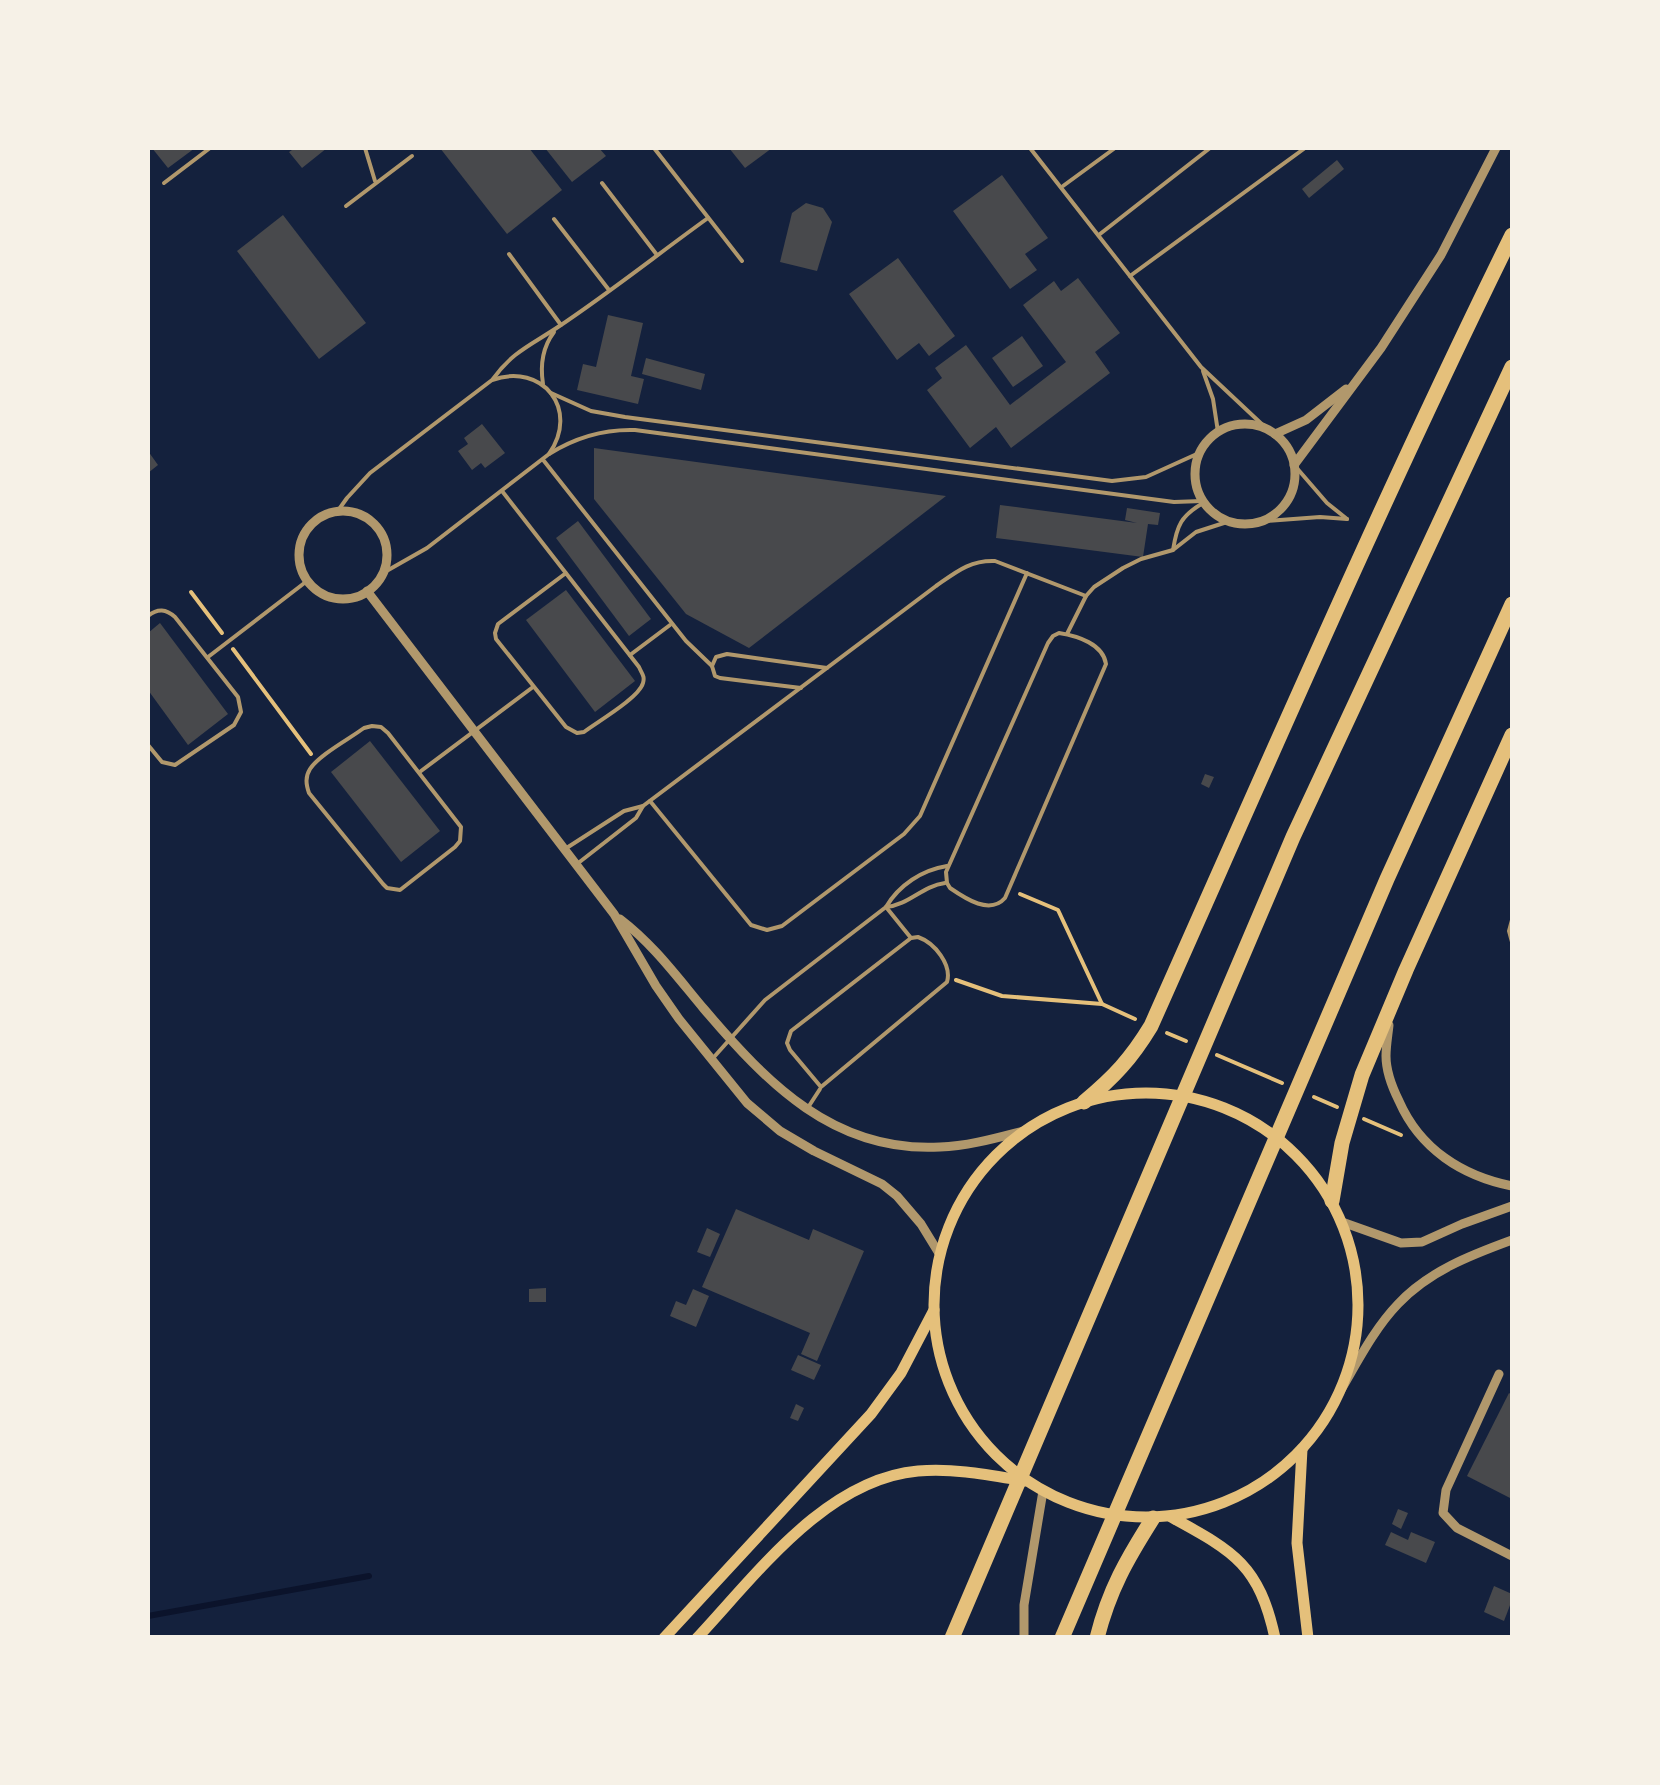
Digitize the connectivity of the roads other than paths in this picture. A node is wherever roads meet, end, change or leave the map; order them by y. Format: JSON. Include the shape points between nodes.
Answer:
{"nodes":[{"id":1,"x":210,"y":148,"type":"edge"},
{"id":2,"x":365,"y":148,"type":"edge"},
{"id":3,"x":654,"y":148,"type":"edge"},
{"id":4,"x":1030,"y":148,"type":"edge"},
{"id":5,"x":1115,"y":148,"type":"edge"},
{"id":6,"x":1210,"y":148,"type":"edge"},
{"id":7,"x":1305,"y":148,"type":"edge"},
{"id":8,"x":1496,"y":148,"type":"edge"},
{"id":9,"x":412,"y":156,"type":"dead end"},
{"id":10,"x":164,"y":183,"type":"dead end"},
{"id":11,"x":376,"y":183,"type":"junction"},
{"id":12,"x":602,"y":183,"type":"dead end"},
{"id":13,"x":1061,"y":188,"type":"junction"},
{"id":14,"x":346,"y":206,"type":"dead end"},
{"id":15,"x":708,"y":218,"type":"junction"},
{"id":16,"x":554,"y":219,"type":"dead end"},
{"id":17,"x":1512,"y":234,"type":"edge"},
{"id":18,"x":1098,"y":235,"type":"junction"},
{"id":19,"x":509,"y":254,"type":"dead end"},
{"id":20,"x":657,"y":255,"type":"junction"},
{"id":21,"x":742,"y":261,"type":"dead end"},
{"id":22,"x":1130,"y":276,"type":"junction"},
{"id":23,"x":609,"y":290,"type":"junction"},
{"id":24,"x":559,"y":326,"type":"junction"},
{"id":25,"x":1201,"y":367,"type":"junction"},
{"id":26,"x":1512,"y":367,"type":"edge"},
{"id":27,"x":492,"y":380,"type":"junction"},
{"id":28,"x":1356,"y":381,"type":"junction"},
{"id":29,"x":544,"y":386,"type":"junction"},
{"id":30,"x":551,"y":394,"type":"junction"},
{"id":31,"x":1218,"y":432,"type":"junction"},
{"id":32,"x":1271,"y":432,"type":"junction"},
{"id":33,"x":1199,"y":453,"type":"junction"},
{"id":34,"x":549,"y":454,"type":"junction"},
{"id":35,"x":543,"y":459,"type":"junction"},
{"id":36,"x":1294,"y":465,"type":"junction"},
{"id":37,"x":502,"y":491,"type":"junction"},
{"id":38,"x":1202,"y":502,"type":"junction"},
{"id":39,"x":337,"y":512,"type":"junction"},
{"id":40,"x":1265,"y":520,"type":"junction"},
{"id":41,"x":1227,"y":522,"type":"junction"},
{"id":42,"x":1173,"y":550,"type":"junction"},
{"id":43,"x":1027,"y":572,"type":"junction"},
{"id":44,"x":383,"y":573,"type":"junction"},
{"id":45,"x":566,"y":573,"type":"junction"},
{"id":46,"x":307,"y":581,"type":"junction"},
{"id":47,"x":367,"y":592,"type":"junction"},
{"id":48,"x":1086,"y":596,"type":"junction"},
{"id":49,"x":1512,"y":604,"type":"edge"},
{"id":50,"x":148,"y":616,"type":"edge"},
{"id":51,"x":672,"y":624,"type":"junction"},
{"id":52,"x":1067,"y":634,"type":"junction"},
{"id":53,"x":630,"y":655,"type":"junction"},
{"id":54,"x":207,"y":658,"type":"junction"},
{"id":55,"x":712,"y":666,"type":"junction"},
{"id":56,"x":827,"y":668,"type":"junction"},
{"id":57,"x":533,"y":686,"type":"junction"},
{"id":58,"x":801,"y":688,"type":"junction"},
{"id":59,"x":474,"y":730,"type":"junction"},
{"id":60,"x":1512,"y":735,"type":"edge"},
{"id":61,"x":148,"y":744,"type":"edge"},
{"id":62,"x":420,"y":772,"type":"junction"},
{"id":63,"x":650,"y":801,"type":"junction"},
{"id":64,"x":643,"y":806,"type":"junction"},
{"id":65,"x":565,"y":849,"type":"junction"},
{"id":66,"x":577,"y":864,"type":"junction"},
{"id":67,"x":948,"y":866,"type":"junction"},
{"id":68,"x":946,"y":883,"type":"junction"},
{"id":69,"x":886,"y":907,"type":"junction"},
{"id":70,"x":614,"y":914,"type":"junction"},
{"id":71,"x":1512,"y":920,"type":"edge"},
{"id":72,"x":911,"y":938,"type":"junction"},
{"id":73,"x":1512,"y":942,"type":"edge"},
{"id":74,"x":1406,"y":970,"type":"junction"},
{"id":75,"x":729,"y":1038,"type":"junction"},
{"id":76,"x":711,"y":1061,"type":"junction"},
{"id":77,"x":821,"y":1087,"type":"junction"},
{"id":78,"x":1084,"y":1102,"type":"junction"},
{"id":79,"x":807,"y":1110,"type":"junction"},
{"id":80,"x":1023,"y":1132,"type":"junction"},
{"id":81,"x":1512,"y":1186,"type":"edge"},
{"id":82,"x":1332,"y":1201,"type":"junction"},
{"id":83,"x":1512,"y":1206,"type":"edge"},
{"id":84,"x":1342,"y":1222,"type":"junction"},
{"id":85,"x":1512,"y":1240,"type":"edge"},
{"id":86,"x":940,"y":1255,"type":"junction"},
{"id":87,"x":934,"y":1310,"type":"junction"},
{"id":88,"x":1499,"y":1374,"type":"dead end"},
{"id":89,"x":1338,"y":1396,"type":"junction"},
{"id":90,"x":1302,"y":1449,"type":"junction"},
{"id":91,"x":1026,"y":1481,"type":"junction"},
{"id":92,"x":1042,"y":1491,"type":"junction"},
{"id":93,"x":1171,"y":1516,"type":"junction"},
{"id":94,"x":1153,"y":1518,"type":"junction"},
{"id":95,"x":1512,"y":1556,"type":"edge"},
{"id":96,"x":664,"y":1638,"type":"edge"},
{"id":97,"x":697,"y":1638,"type":"edge"},
{"id":98,"x":952,"y":1638,"type":"edge"},
{"id":99,"x":1024,"y":1638,"type":"edge"},
{"id":100,"x":1062,"y":1638,"type":"edge"},
{"id":101,"x":1097,"y":1638,"type":"edge"},
{"id":102,"x":1275,"y":1638,"type":"edge"},
{"id":103,"x":1308,"y":1638,"type":"edge"}],
"edges":[{"from":1,"to":10,"type":"lane"},
{"from":2,"to":11,"type":"lane"},
{"from":3,"to":15,"type":"lane"},
{"from":4,"to":13,"type":"lane"},
{"from":5,"to":13,"type":"lane"},
{"from":6,"to":18,"type":"lane"},
{"from":7,"to":22,"type":"lane"},
{"from":8,"to":28,"type":"street","via":[[1441,255]]},
{"from":9,"to":11,"type":"lane"},
{"from":11,"to":14,"type":"lane"},
{"from":12,"to":20,"type":"lane"},
{"from":13,"to":18,"type":"lane"},
{"from":15,"to":20,"type":"lane"},
{"from":15,"to":21,"type":"lane"},
{"from":16,"to":23,"type":"lane"},
{"from":17,"to":78,"type":"highway","via":[[1151,1026],[1133,1055]]},
{"from":18,"to":22,"type":"lane"},
{"from":19,"to":24,"type":"lane"},
{"from":20,"to":23,"type":"lane"},
{"from":22,"to":25,"type":"lane"},
{"from":23,"to":24,"type":"lane"},
{"from":24,"to":27,"type":"lane","via":[[511,357]]},
{"from":24,"to":29,"type":"lane","via":[[544,349]]},
{"from":25,"to":31,"type":"lane"},
{"from":25,"to":32,"type":"lane"},
{"from":26,"to":98,"type":"highway","via":[[1293,837]]},
{"from":27,"to":29,"type":"lane","via":[[513,375]]},
{"from":27,"to":39,"type":"lane","via":[[370,473]]},
{"from":28,"to":32,"type":"street","via":[[1306,420]]},
{"from":28,"to":36,"type":"street"},
{"from":29,"to":30,"type":"lane"},
{"from":30,"to":33,"type":"lane","via":[[625,417],[1112,480],[1146,478]]},
{"from":30,"to":34,"type":"lane","via":[[561,424]]},
{"from":31,"to":32,"type":"street","via":[[1255,424]]},
{"from":31,"to":33,"type":"street"},
{"from":32,"to":36,"type":"street"},
{"from":33,"to":38,"type":"street","via":[[1194,477]]},
{"from":34,"to":35,"type":"lane"},
{"from":34,"to":38,"type":"lane","via":[[584,436],[635,430]]},
{"from":35,"to":37,"type":"lane"},
{"from":35,"to":51,"type":"lane"},
{"from":36,"to":40,"type":"street","via":[[1286,504]]},
{"from":36,"to":40,"type":"lane","via":[[1347,520]]},
{"from":37,"to":44,"type":"lane"},
{"from":37,"to":45,"type":"lane"},
{"from":38,"to":41,"type":"street"},
{"from":38,"to":42,"type":"lane","via":[[1183,518]]},
{"from":39,"to":44,"type":"street","via":[[352,512],[378,528],[385,542]]},
{"from":39,"to":46,"type":"street","via":[[314,522],[300,543]]},
{"from":40,"to":41,"type":"street"},
{"from":41,"to":42,"type":"lane","via":[[1196,532]]},
{"from":42,"to":48,"type":"lane","via":[[1123,568]]},
{"from":43,"to":48,"type":"lane"},
{"from":43,"to":56,"type":"lane","via":[[996,562],[969,564]]},
{"from":43,"to":63,"type":"lane","via":[[920,816],[782,926],[751,925]]},
{"from":44,"to":47,"type":"street"},
{"from":45,"to":53,"type":"lane"},
{"from":45,"to":57,"type":"lane","via":[[496,628],[496,638]]},
{"from":46,"to":47,"type":"street","via":[[335,598]]},
{"from":46,"to":54,"type":"lane"},
{"from":47,"to":59,"type":"street"},
{"from":48,"to":52,"type":"lane"},
{"from":49,"to":100,"type":"highway"},
{"from":50,"to":54,"type":"lane","via":[[168,612]]},
{"from":51,"to":53,"type":"lane"},
{"from":51,"to":55,"type":"lane"},
{"from":52,"to":67,"type":"lane","via":[[1048,642]]},
{"from":52,"to":68,"type":"lane","via":[[1099,648],[1106,664],[1010,889],[994,907]]},
{"from":53,"to":57,"type":"lane","via":[[643,674],[641,688],[584,732],[566,728]]},
{"from":54,"to":61,"type":"lane","via":[[238,697],[234,725],[176,765],[162,762]]},
{"from":55,"to":56,"type":"lane","via":[[726,654]]},
{"from":55,"to":58,"type":"lane","via":[[720,678]]},
{"from":56,"to":58,"type":"lane"},
{"from":57,"to":59,"type":"lane"},
{"from":58,"to":63,"type":"lane"},
{"from":59,"to":62,"type":"lane"},
{"from":59,"to":65,"type":"street"},
{"from":60,"to":74,"type":"highway"},
{"from":62,"to":62,"type":"lane","via":[[462,834],[455,847],[394,890],[309,793],[307,776],[372,726],[388,733]]},
{"from":63,"to":64,"type":"lane"},
{"from":64,"to":65,"type":"lane"},
{"from":64,"to":66,"type":"lane"},
{"from":65,"to":66,"type":"street"},
{"from":66,"to":70,"type":"street"},
{"from":67,"to":68,"type":"lane"},
{"from":67,"to":69,"type":"lane","via":[[915,878]]},
{"from":68,"to":69,"type":"lane"},
{"from":69,"to":72,"type":"lane"},
{"from":69,"to":75,"type":"lane","via":[[765,1000]]},
{"from":70,"to":75,"type":"street","via":[[660,954]]},
{"from":70,"to":76,"type":"street"},
{"from":71,"to":73,"type":"lane"},
{"from":72,"to":77,"type":"lane","via":[[792,1031],[790,1050]]},
{"from":72,"to":77,"type":"lane","via":[[930,944],[949,977]]},
{"from":74,"to":81,"type":"street","via":[[1386,1059],[1407,1120],[1457,1168]]},
{"from":74,"to":82,"type":"highway","via":[[1350,1112]]},
{"from":75,"to":76,"type":"lane"},
{"from":75,"to":79,"type":"street"},
{"from":76,"to":86,"type":"street","via":[[780,1131],[897,1196]]},
{"from":77,"to":79,"type":"lane"},
{"from":78,"to":80,"type":"main road"},
{"from":78,"to":82,"type":"main road","via":[[1164,1094],[1226,1108],[1268,1130],[1304,1162]]},
{"from":79,"to":80,"type":"street","via":[[848,1132],[905,1146],[939,1148]]},
{"from":80,"to":86,"type":"main road","via":[[984,1168],[958,1207]]},
{"from":82,"to":84,"type":"main road"},
{"from":83,"to":84,"type":"street","via":[[1422,1242],[1401,1243]]},
{"from":84,"to":89,"type":"main road","via":[[1357,1299],[1356,1338]]},
{"from":85,"to":89,"type":"street","via":[[1417,1286],[1378,1329]]},
{"from":86,"to":87,"type":"main road"},
{"from":87,"to":91,"type":"main road","via":[[941,1360],[960,1407],[988,1448]]},
{"from":87,"to":96,"type":"main road","via":[[871,1414]]},
{"from":88,"to":95,"type":"street","via":[[1446,1490],[1443,1512],[1456,1528]]},
{"from":89,"to":90,"type":"main road"},
{"from":90,"to":93,"type":"main road","via":[[1249,1490]]},
{"from":90,"to":103,"type":"main road","via":[[1296,1543]]},
{"from":91,"to":92,"type":"main road"},
{"from":91,"to":97,"type":"main road","via":[[960,1470],[866,1484],[814,1517]]},
{"from":92,"to":94,"type":"main road","via":[[1096,1512]]},
{"from":92,"to":99,"type":"street"},
{"from":93,"to":94,"type":"main road"},
{"from":93,"to":102,"type":"main road","via":[[1236,1556],[1252,1574]]},
{"from":94,"to":101,"type":"highway","via":[[1123,1565]]}]}
